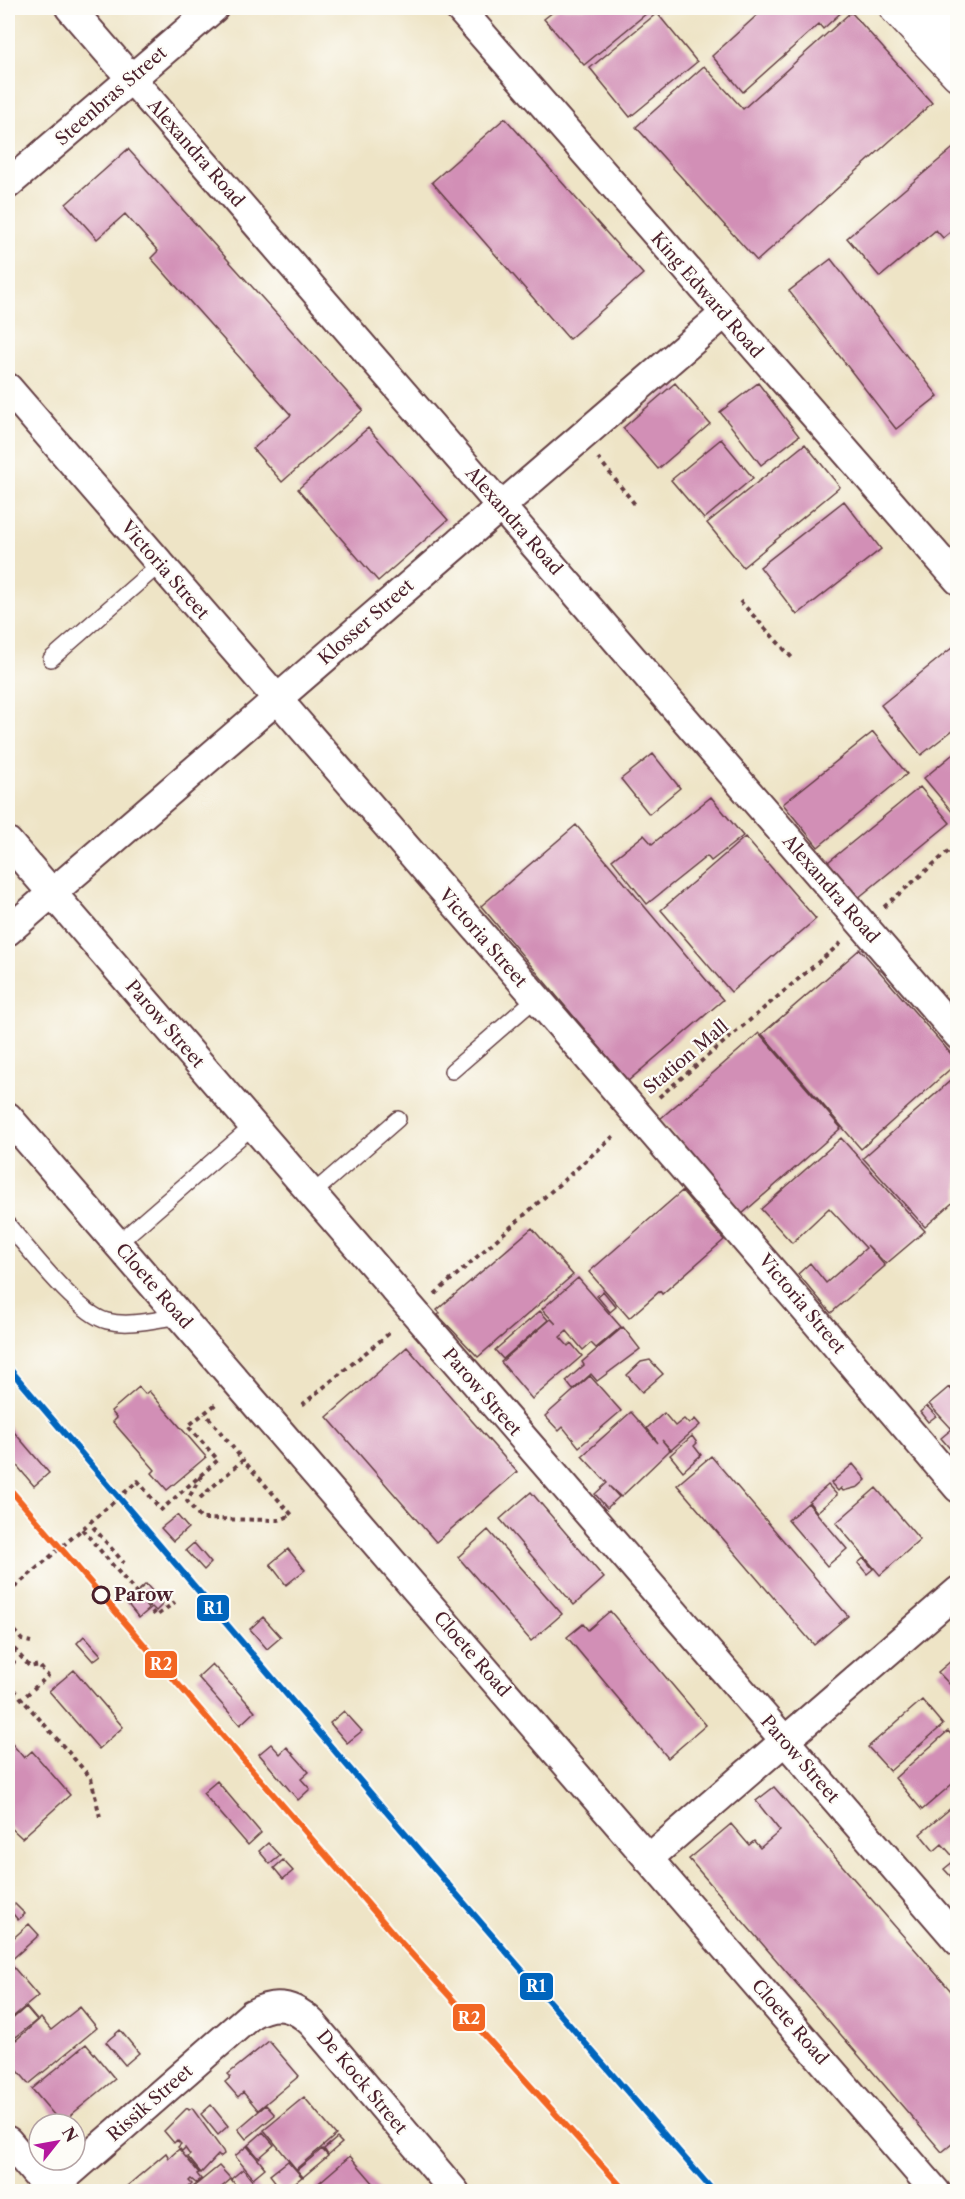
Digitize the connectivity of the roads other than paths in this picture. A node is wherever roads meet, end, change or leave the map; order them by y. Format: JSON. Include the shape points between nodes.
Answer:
{"nodes":[{"id":1,"x":70,"y":8,"type":"edge"},
{"id":2,"x":214,"y":8,"type":"edge"},
{"id":3,"x":459,"y":8,"type":"edge"},
{"id":4,"x":896,"y":8,"type":"edge"},
{"id":5,"x":936,"y":8,"type":"edge"},
{"id":6,"x":957,"y":31,"type":"edge"},
{"id":7,"x":957,"y":74,"type":"edge"},
{"id":8,"x":131,"y":78,"type":"junction"},
{"id":9,"x":8,"y":184,"type":"edge"},
{"id":10,"x":724,"y":314,"type":"junction"},
{"id":11,"x":8,"y":388,"type":"edge"},
{"id":12,"x":501,"y":507,"type":"junction"},
{"id":13,"x":159,"y":564,"type":"junction"},
{"id":14,"x":957,"y":580,"type":"edge"},
{"id":15,"x":51,"y":659,"type":"dead end"},
{"id":16,"x":276,"y":699,"type":"junction"},
{"id":17,"x":8,"y":842,"type":"edge"},
{"id":18,"x":51,"y":892,"type":"junction"},
{"id":19,"x":8,"y":930,"type":"edge"},
{"id":20,"x":535,"y":999,"type":"junction"},
{"id":21,"x":957,"y":1035,"type":"edge"},
{"id":22,"x":452,"y":1071,"type":"dead end"},
{"id":23,"x":8,"y":1117,"type":"edge"},
{"id":24,"x":398,"y":1119,"type":"dead end"},
{"id":25,"x":253,"y":1126,"type":"junction"},
{"id":26,"x":312,"y":1194,"type":"junction"},
{"id":27,"x":8,"y":1225,"type":"edge"},
{"id":28,"x":117,"y":1244,"type":"junction"},
{"id":29,"x":181,"y":1316,"type":"junction"},
{"id":30,"x":957,"y":1488,"type":"edge"},
{"id":31,"x":957,"y":1591,"type":"edge"},
{"id":32,"x":785,"y":1742,"type":"junction"},
{"id":33,"x":648,"y":1859,"type":"junction"},
{"id":34,"x":957,"y":1941,"type":"edge"},
{"id":35,"x":252,"y":2014,"type":"joint"},
{"id":36,"x":8,"y":2141,"type":"edge"},
{"id":37,"x":50,"y":2191,"type":"edge"},
{"id":38,"x":455,"y":2192,"type":"edge"},
{"id":39,"x":936,"y":2192,"type":"edge"}],
"edges":[{"from":1,"to":8,"type":"street","name":"Alexandra Road"},
{"from":2,"to":8,"type":"street","name":"Steenbras Street"},
{"from":3,"to":10,"type":"street","name":"King Edward Road"},
{"from":4,"to":7,"type":"main road"},
{"from":5,"to":6,"type":"main road"},
{"from":8,"to":9,"type":"street","name":"Steenbras Street"},
{"from":8,"to":12,"type":"street","name":"Alexandra Road"},
{"from":10,"to":12,"type":"street","name":"Klosser Street"},
{"from":10,"to":14,"type":"street","name":"King Edward Road"},
{"from":11,"to":13,"type":"street","name":"Victoria Street"},
{"from":12,"to":16,"type":"street","name":"Klosser Street"},
{"from":12,"to":21,"type":"street","name":"Alexandra Road"},
{"from":13,"to":15,"type":"lane"},
{"from":13,"to":16,"type":"street","name":"Victoria Street"},
{"from":16,"to":18,"type":"street","name":"Klosser Street"},
{"from":16,"to":20,"type":"street","name":"Victoria Street"},
{"from":17,"to":18,"type":"street","name":"Parow Street"},
{"from":18,"to":19,"type":"street","name":"Klosser Street"},
{"from":18,"to":25,"type":"street","name":"Parow Street"},
{"from":20,"to":22,"type":"lane"},
{"from":20,"to":30,"type":"street","name":"Victoria Street","via":[[760,1255]]},
{"from":23,"to":28,"type":"street","name":"Cloete Road"},
{"from":24,"to":26,"type":"lane"},
{"from":25,"to":26,"type":"street","name":"Parow Street"},
{"from":25,"to":28,"type":"lane"},
{"from":26,"to":32,"type":"street","name":"Parow Street"},
{"from":27,"to":29,"type":"lane","via":[[58,1283],[104,1321],[130,1323]]},
{"from":28,"to":29,"type":"street","name":"Cloete Road"},
{"from":29,"to":33,"type":"street","name":"Cloete Road"},
{"from":31,"to":32,"type":"street"},
{"from":32,"to":33,"type":"street"},
{"from":32,"to":34,"type":"street","name":"Parow Street"},
{"from":33,"to":39,"type":"street","name":"Cloete Road"},
{"from":35,"to":37,"type":"street","name":"Rissik Street"},
{"from":35,"to":38,"type":"street","name":"De Kock Street","via":[[283,2006],[304,2015]]},
{"from":36,"to":37,"type":"street"}]}
